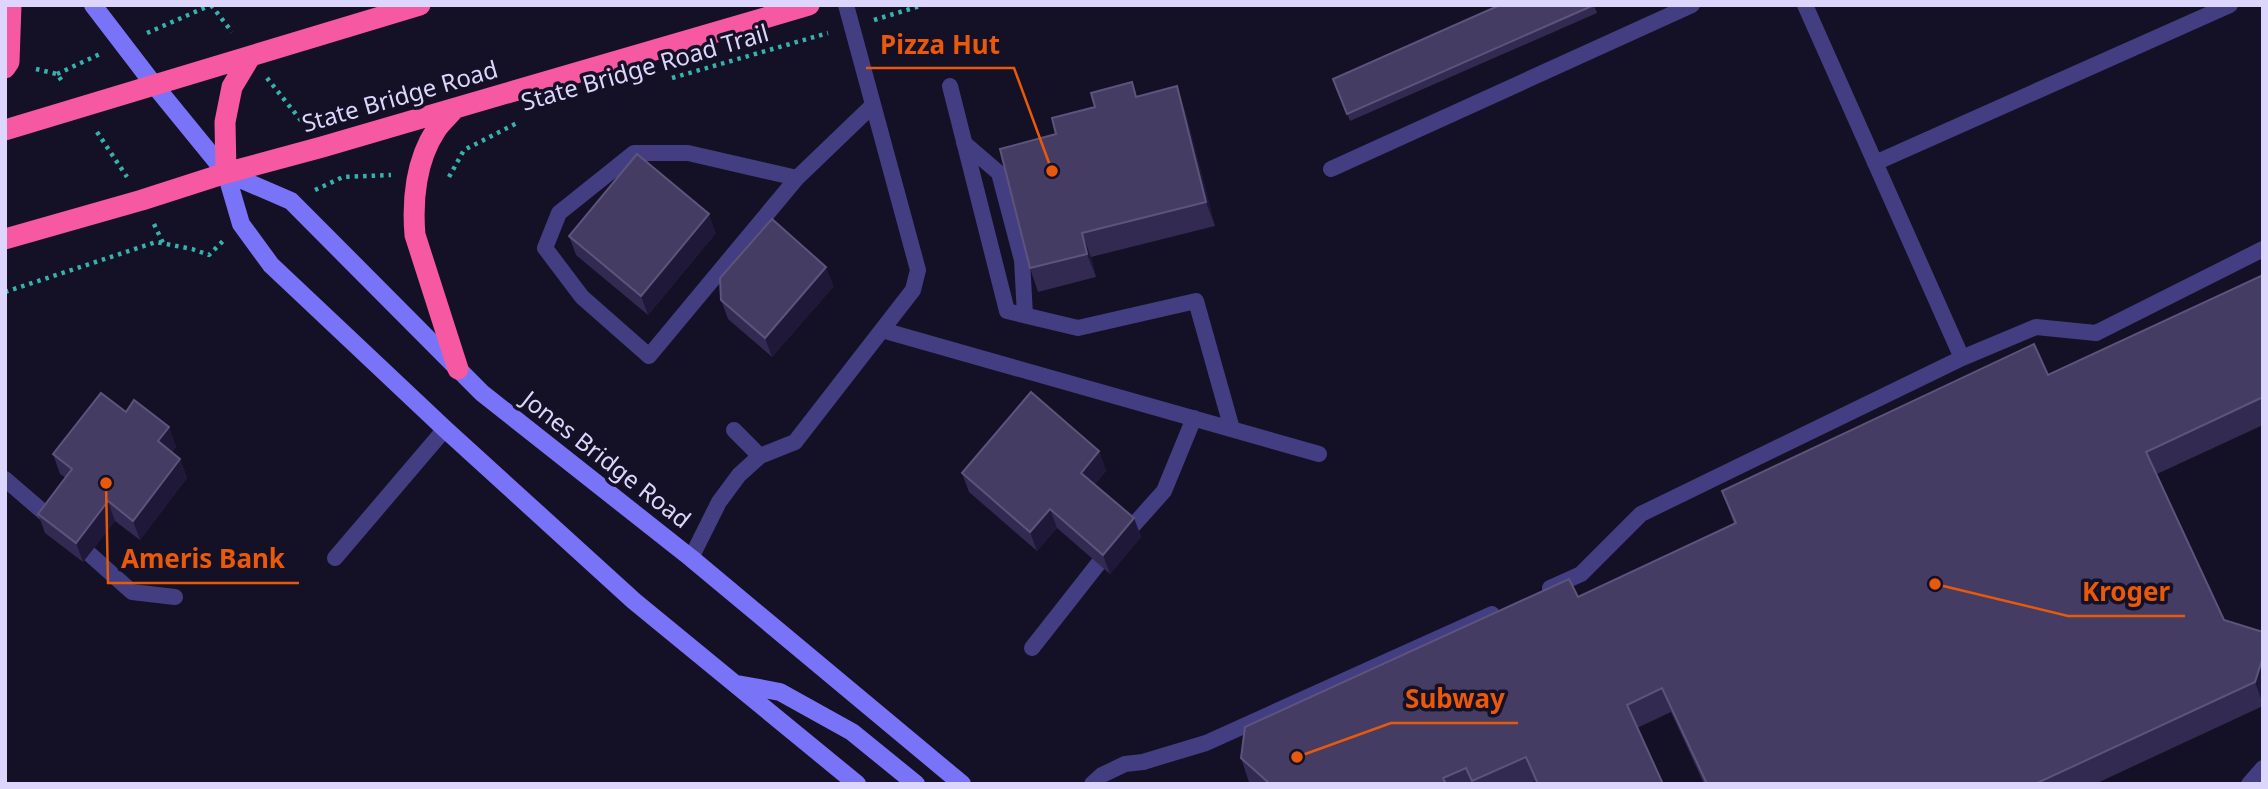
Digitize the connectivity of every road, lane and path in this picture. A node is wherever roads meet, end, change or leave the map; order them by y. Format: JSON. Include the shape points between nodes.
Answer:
{"nodes":[{"id":1,"x":10,"y":5,"type":"edge"},
{"id":2,"x":93,"y":5,"type":"edge"},
{"id":3,"x":211,"y":5,"type":"edge"},
{"id":4,"x":420,"y":5,"type":"edge"},
{"id":5,"x":809,"y":5,"type":"edge"},
{"id":6,"x":846,"y":5,"type":"edge"},
{"id":7,"x":923,"y":5,"type":"edge"},
{"id":8,"x":1692,"y":5,"type":"edge"},
{"id":9,"x":1805,"y":5,"type":"edge"},
{"id":10,"x":2230,"y":5,"type":"edge"},
{"id":11,"x":852,"y":26,"type":"junction"},
{"id":12,"x":250,"y":57,"type":"junction"},
{"id":13,"x":7,"y":65,"type":"edge"},
{"id":14,"x":666,"y":79,"type":"dead end"},
{"id":15,"x":155,"y":86,"type":"junction"},
{"id":16,"x":950,"y":86,"type":"dead end"},
{"id":17,"x":873,"y":106,"type":"junction"},
{"id":18,"x":81,"y":108,"type":"junction"},
{"id":19,"x":455,"y":109,"type":"junction"},
{"id":20,"x":520,"y":121,"type":"dead end"},
{"id":21,"x":5,"y":130,"type":"edge"},
{"id":22,"x":964,"y":143,"type":"junction"},
{"id":23,"x":322,"y":147,"type":"junction"},
{"id":24,"x":1875,"y":163,"type":"junction"},
{"id":25,"x":1331,"y":169,"type":"dead end"},
{"id":26,"x":226,"y":173,"type":"junction"},
{"id":27,"x":344,"y":177,"type":"dead end"},
{"id":28,"x":797,"y":178,"type":"junction"},
{"id":29,"x":447,"y":180,"type":"dead end"},
{"id":30,"x":142,"y":200,"type":"junction"},
{"id":31,"x":5,"y":239,"type":"edge"},
{"id":32,"x":163,"y":243,"type":"junction"},
{"id":33,"x":2263,"y":249,"type":"edge"},
{"id":34,"x":209,"y":254,"type":"dead end"},
{"id":35,"x":5,"y":292,"type":"edge"},
{"id":36,"x":1025,"y":316,"type":"junction"},
{"id":37,"x":882,"y":330,"type":"junction"},
{"id":38,"x":1962,"y":358,"type":"junction"},
{"id":39,"x":458,"y":369,"type":"junction"},
{"id":40,"x":1194,"y":418,"type":"junction"},
{"id":41,"x":444,"y":429,"type":"junction"},
{"id":42,"x":1232,"y":429,"type":"junction"},
{"id":43,"x":734,"y":430,"type":"dead end"},
{"id":44,"x":1319,"y":454,"type":"dead end"},
{"id":45,"x":760,"y":456,"type":"junction"},
{"id":46,"x":5,"y":478,"type":"edge"},
{"id":47,"x":1131,"y":528,"type":"edge"},
{"id":48,"x":335,"y":558,"type":"dead end"},
{"id":49,"x":691,"y":558,"type":"junction"},
{"id":50,"x":1098,"y":564,"type":"edge"},
{"id":51,"x":1540,"y":593,"type":"edge"},
{"id":52,"x":175,"y":597,"type":"dead end"},
{"id":53,"x":1506,"y":608,"type":"edge"},
{"id":54,"x":1031,"y":648,"type":"dead end"},
{"id":55,"x":734,"y":683,"type":"junction"},
{"id":56,"x":2263,"y":768,"type":"edge"},
{"id":57,"x":857,"y":784,"type":"edge"},
{"id":58,"x":916,"y":784,"type":"edge"},
{"id":59,"x":962,"y":784,"type":"edge"},
{"id":60,"x":1092,"y":784,"type":"edge"},
{"id":61,"x":2249,"y":784,"type":"edge"}],
"edges":[{"from":1,"to":13,"type":"highway"},
{"from":2,"to":15,"type":"main road","name":"Jones Bridge Road"},
{"from":3,"to":12,"type":"path"},
{"from":4,"to":12,"type":"highway"},
{"from":5,"to":19,"type":"highway","name":"State Bridge Road"},
{"from":6,"to":11,"type":"lane"},
{"from":7,"to":11,"type":"path","name":"State Bridge Road Trail"},
{"from":8,"to":25,"type":"lane"},
{"from":9,"to":24,"type":"lane"},
{"from":10,"to":24,"type":"lane"},
{"from":11,"to":14,"type":"path","name":"State Bridge Road Trail"},
{"from":11,"to":17,"type":"lane"},
{"from":12,"to":15,"type":"highway"},
{"from":12,"to":23,"type":"path"},
{"from":12,"to":26,"type":"highway","via":[[232,87],[225,122]]},
{"from":13,"to":18,"type":"path","via":[[57,74]]},
{"from":15,"to":18,"type":"highway"},
{"from":15,"to":26,"type":"main road","name":"Jones Bridge Road"},
{"from":16,"to":22,"type":"lane"},
{"from":17,"to":28,"type":"lane"},
{"from":17,"to":37,"type":"lane","via":[[918,270],[913,290]]},
{"from":18,"to":21,"type":"highway"},
{"from":18,"to":30,"type":"path"},
{"from":19,"to":23,"type":"highway","name":"State Bridge Road"},
{"from":19,"to":39,"type":"highway","via":[[436,130],[427,150],[416,180],[413,212],[415,235]]},
{"from":20,"to":29,"type":"path","name":"State Bridge Road Trail","via":[[464,150]]},
{"from":22,"to":36,"type":"lane","via":[[1007,311]]},
{"from":22,"to":36,"type":"lane","via":[[999,173],[1022,260]]},
{"from":23,"to":26,"type":"highway","name":"State Bridge Road"},
{"from":23,"to":27,"type":"path"},
{"from":24,"to":38,"type":"lane"},
{"from":26,"to":30,"type":"highway","name":"State Bridge Road"},
{"from":26,"to":39,"type":"main road","name":"Jones Bridge Road","via":[[291,201]]},
{"from":26,"to":41,"type":"main road","name":"Jones Bridge Road","via":[[241,224],[271,265]]},
{"from":28,"to":28,"type":"lane","via":[[688,153],[634,153],[559,213],[545,248],[582,296],[649,356]]},
{"from":30,"to":31,"type":"highway","name":"State Bridge Road"},
{"from":30,"to":32,"type":"path"},
{"from":32,"to":34,"type":"path"},
{"from":32,"to":35,"type":"path"},
{"from":33,"to":38,"type":"lane","via":[[2096,333],[2036,327]]},
{"from":36,"to":42,"type":"lane","via":[[1079,328],[1196,300]]},
{"from":37,"to":40,"type":"lane"},
{"from":37,"to":45,"type":"lane","via":[[795,442]]},
{"from":38,"to":51,"type":"lane","via":[[1641,514],[1581,574]]},
{"from":39,"to":49,"type":"main road","name":"Jones Bridge Road","via":[[482,393]]},
{"from":40,"to":42,"type":"lane"},
{"from":40,"to":47,"type":"lane","via":[[1164,491]]},
{"from":41,"to":48,"type":"lane"},
{"from":41,"to":55,"type":"main road","name":"Jones Bridge Road","via":[[634,601]]},
{"from":42,"to":44,"type":"lane"},
{"from":43,"to":45,"type":"lane"},
{"from":45,"to":49,"type":"lane","via":[[719,502]]},
{"from":46,"to":52,"type":"lane","via":[[132,592]]},
{"from":49,"to":59,"type":"main road","name":"Jones Bridge Road"},
{"from":50,"to":54,"type":"lane"},
{"from":53,"to":60,"type":"lane","via":[[1206,743],[1125,764]]},
{"from":55,"to":57,"type":"main road","name":"Jones Bridge Road"},
{"from":55,"to":58,"type":"main road","via":[[780,692],[852,732]]},
{"from":56,"to":61,"type":"lane"}]}
